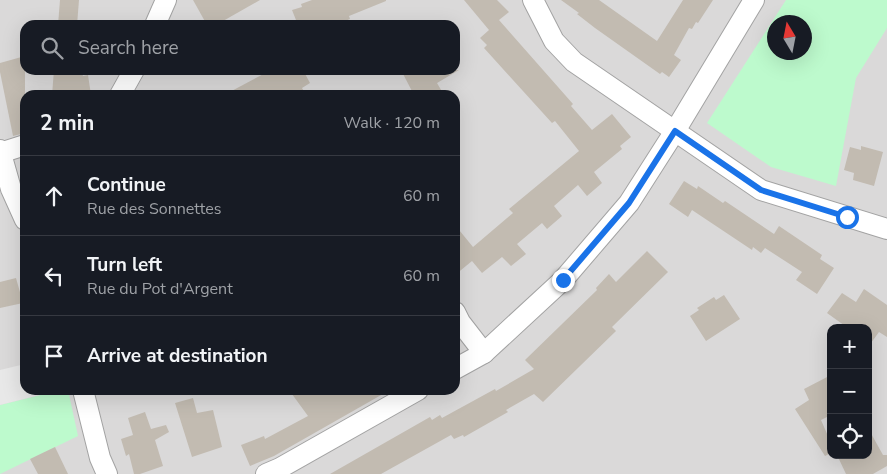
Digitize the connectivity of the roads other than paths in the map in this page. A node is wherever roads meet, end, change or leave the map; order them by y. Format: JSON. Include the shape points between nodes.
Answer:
{"nodes":[{"id":1,"x":166,"y":0,"type":"edge"},
{"id":2,"x":533,"y":0,"type":"edge"},
{"id":3,"x":754,"y":0,"type":"edge"},
{"id":4,"x":157,"y":20,"type":"edge"},
{"id":5,"x":675,"y":131,"type":"junction"},
{"id":6,"x":20,"y":146,"type":"edge"},
{"id":7,"x":0,"y":152,"type":"edge"},
{"id":8,"x":20,"y":209,"type":"edge"},
{"id":9,"x":887,"y":229,"type":"edge"},
{"id":10,"x":460,"y":319,"type":"edge"},
{"id":11,"x":484,"y":353,"type":"junction"},
{"id":12,"x":460,"y":366,"type":"edge"},
{"id":13,"x":84,"y":395,"type":"edge"},
{"id":14,"x":409,"y":395,"type":"edge"},
{"id":15,"x":107,"y":474,"type":"edge"},
{"id":16,"x":266,"y":474,"type":"edge"}],
"edges":[{"from":1,"to":4,"type":"street"},
{"from":2,"to":5,"type":"street","via":[[554,40],[574,62]]},
{"from":3,"to":5,"type":"street"},
{"from":5,"to":9,"type":"street","via":[[761,190]]},
{"from":5,"to":11,"type":"street","via":[[629,203],[563,280]]},
{"from":6,"to":7,"type":"street"},
{"from":7,"to":8,"type":"street"},
{"from":10,"to":11,"type":"street"},
{"from":11,"to":12,"type":"street"},
{"from":13,"to":15,"type":"street"},
{"from":14,"to":16,"type":"street"}]}
